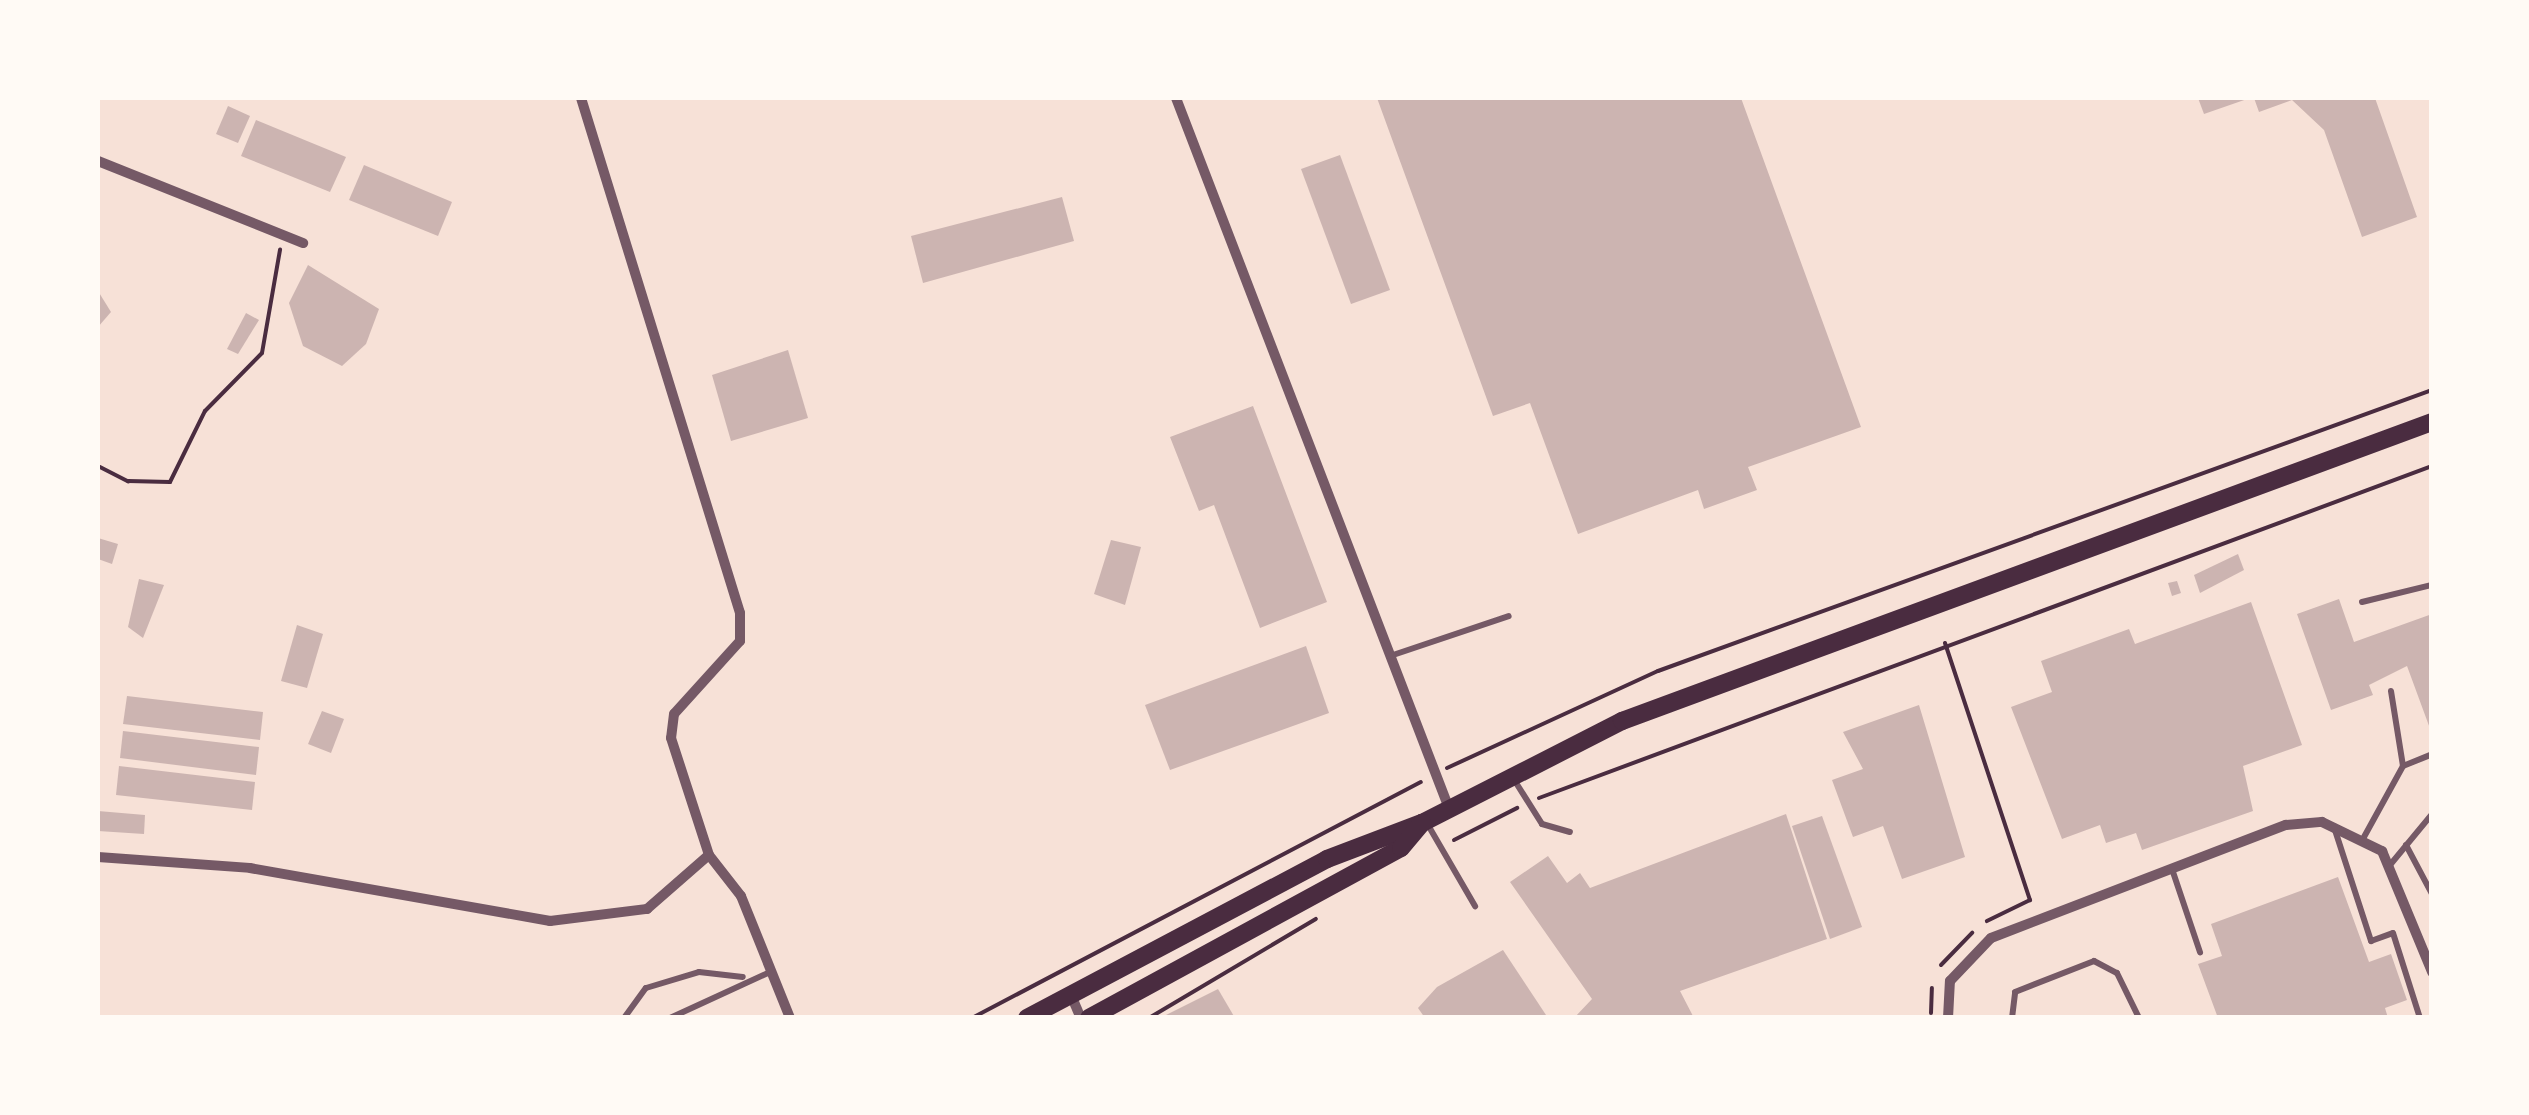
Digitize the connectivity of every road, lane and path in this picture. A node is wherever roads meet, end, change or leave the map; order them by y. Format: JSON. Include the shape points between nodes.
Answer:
{"nodes":[{"id":1,"x":581,"y":98,"type":"edge"},
{"id":2,"x":1176,"y":98,"type":"edge"},
{"id":3,"x":98,"y":161,"type":"edge"},
{"id":4,"x":285,"y":236,"type":"junction"},
{"id":5,"x":302,"y":243,"type":"dead end"},
{"id":6,"x":2432,"y":422,"type":"edge"},
{"id":7,"x":98,"y":466,"type":"edge"},
{"id":8,"x":2432,"y":466,"type":"edge"},
{"id":9,"x":2432,"y":585,"type":"edge"},
{"id":10,"x":2362,"y":602,"type":"dead end"},
{"id":11,"x":1509,"y":616,"type":"dead end"},
{"id":12,"x":1945,"y":643,"type":"junction"},
{"id":13,"x":1392,"y":655,"type":"junction"},
{"id":14,"x":2390,"y":691,"type":"dead end"},
{"id":15,"x":2432,"y":754,"type":"edge"},
{"id":16,"x":2403,"y":766,"type":"junction"},
{"id":17,"x":1512,"y":776,"type":"junction"},
{"id":18,"x":1530,"y":802,"type":"junction"},
{"id":19,"x":1448,"y":806,"type":"junction"},
{"id":20,"x":2432,"y":814,"type":"edge"},
{"id":21,"x":1424,"y":822,"type":"junction"},
{"id":22,"x":2334,"y":826,"type":"junction"},
{"id":23,"x":1570,"y":832,"type":"dead end"},
{"id":24,"x":2364,"y":838,"type":"junction"},
{"id":25,"x":2406,"y":844,"type":"junction"},
{"id":26,"x":1438,"y":848,"type":"junction"},
{"id":27,"x":709,"y":856,"type":"junction"},
{"id":28,"x":98,"y":857,"type":"edge"},
{"id":29,"x":2390,"y":865,"type":"junction"},
{"id":30,"x":2172,"y":868,"type":"junction"},
{"id":31,"x":2432,"y":894,"type":"edge"},
{"id":32,"x":1475,"y":906,"type":"dead end"},
{"id":33,"x":1326,"y":908,"type":"dead end"},
{"id":34,"x":2200,"y":952,"type":"dead end"},
{"id":35,"x":773,"y":970,"type":"junction"},
{"id":36,"x":2432,"y":972,"type":"edge"},
{"id":37,"x":743,"y":977,"type":"junction"},
{"id":38,"x":1071,"y":994,"type":"junction"},
{"id":39,"x":624,"y":1018,"type":"edge"},
{"id":40,"x":670,"y":1018,"type":"edge"},
{"id":41,"x":790,"y":1018,"type":"edge"},
{"id":42,"x":1027,"y":1018,"type":"edge"},
{"id":43,"x":1082,"y":1018,"type":"edge"},
{"id":44,"x":1089,"y":1018,"type":"edge"},
{"id":45,"x":1148,"y":1018,"type":"edge"},
{"id":46,"x":1930,"y":1018,"type":"edge"},
{"id":47,"x":1948,"y":1018,"type":"edge"},
{"id":48,"x":2012,"y":1018,"type":"edge"},
{"id":49,"x":2139,"y":1018,"type":"edge"},
{"id":50,"x":2420,"y":1018,"type":"edge"}],
"edges":[{"from":1,"to":27,"type":"street","via":[[740,613],[740,641],[674,714],[671,738]]},
{"from":2,"to":13,"type":"street"},
{"from":3,"to":4,"type":"street"},
{"from":4,"to":5,"type":"street"},
{"from":4,"to":7,"type":"path","via":[[262,353],[204,411],[170,482],[128,482]]},
{"from":6,"to":17,"type":"main road","via":[[1695,692]]},
{"from":8,"to":12,"type":"path"},
{"from":9,"to":10,"type":"lane"},
{"from":11,"to":13,"type":"lane"},
{"from":12,"to":18,"type":"path"},
{"from":12,"to":46,"type":"path","via":[[2030,900],[1947,952]]},
{"from":13,"to":19,"type":"street"},
{"from":14,"to":16,"type":"lane"},
{"from":15,"to":16,"type":"lane"},
{"from":16,"to":24,"type":"lane"},
{"from":17,"to":18,"type":"lane"},
{"from":17,"to":19,"type":"main road"},
{"from":18,"to":23,"type":"lane","via":[[1542,824]]},
{"from":18,"to":26,"type":"path"},
{"from":19,"to":21,"type":"main road"},
{"from":20,"to":25,"type":"lane"},
{"from":21,"to":26,"type":"lane"},
{"from":21,"to":38,"type":"main road","via":[[1328,858]]},
{"from":21,"to":44,"type":"main road","via":[[1401,848]]},
{"from":22,"to":24,"type":"street"},
{"from":22,"to":30,"type":"street","via":[[2286,825]]},
{"from":22,"to":50,"type":"lane","via":[[2371,941],[2392,933]]},
{"from":24,"to":29,"type":"street"},
{"from":25,"to":29,"type":"lane"},
{"from":25,"to":31,"type":"lane"},
{"from":26,"to":32,"type":"lane"},
{"from":27,"to":28,"type":"street","via":[[647,909],[568,921],[250,868]]},
{"from":27,"to":35,"type":"street","via":[[741,896]]},
{"from":29,"to":36,"type":"street"},
{"from":30,"to":34,"type":"lane"},
{"from":30,"to":47,"type":"street","via":[[1991,938],[1950,981]]},
{"from":33,"to":45,"type":"path","via":[[1302,933]]},
{"from":35,"to":37,"type":"lane"},
{"from":35,"to":41,"type":"street"},
{"from":37,"to":39,"type":"lane","via":[[699,972],[646,988]]},
{"from":37,"to":40,"type":"lane"},
{"from":38,"to":42,"type":"main road"},
{"from":38,"to":43,"type":"street"},
{"from":48,"to":49,"type":"lane","via":[[2015,992],[2094,961],[2117,973]]}]}
